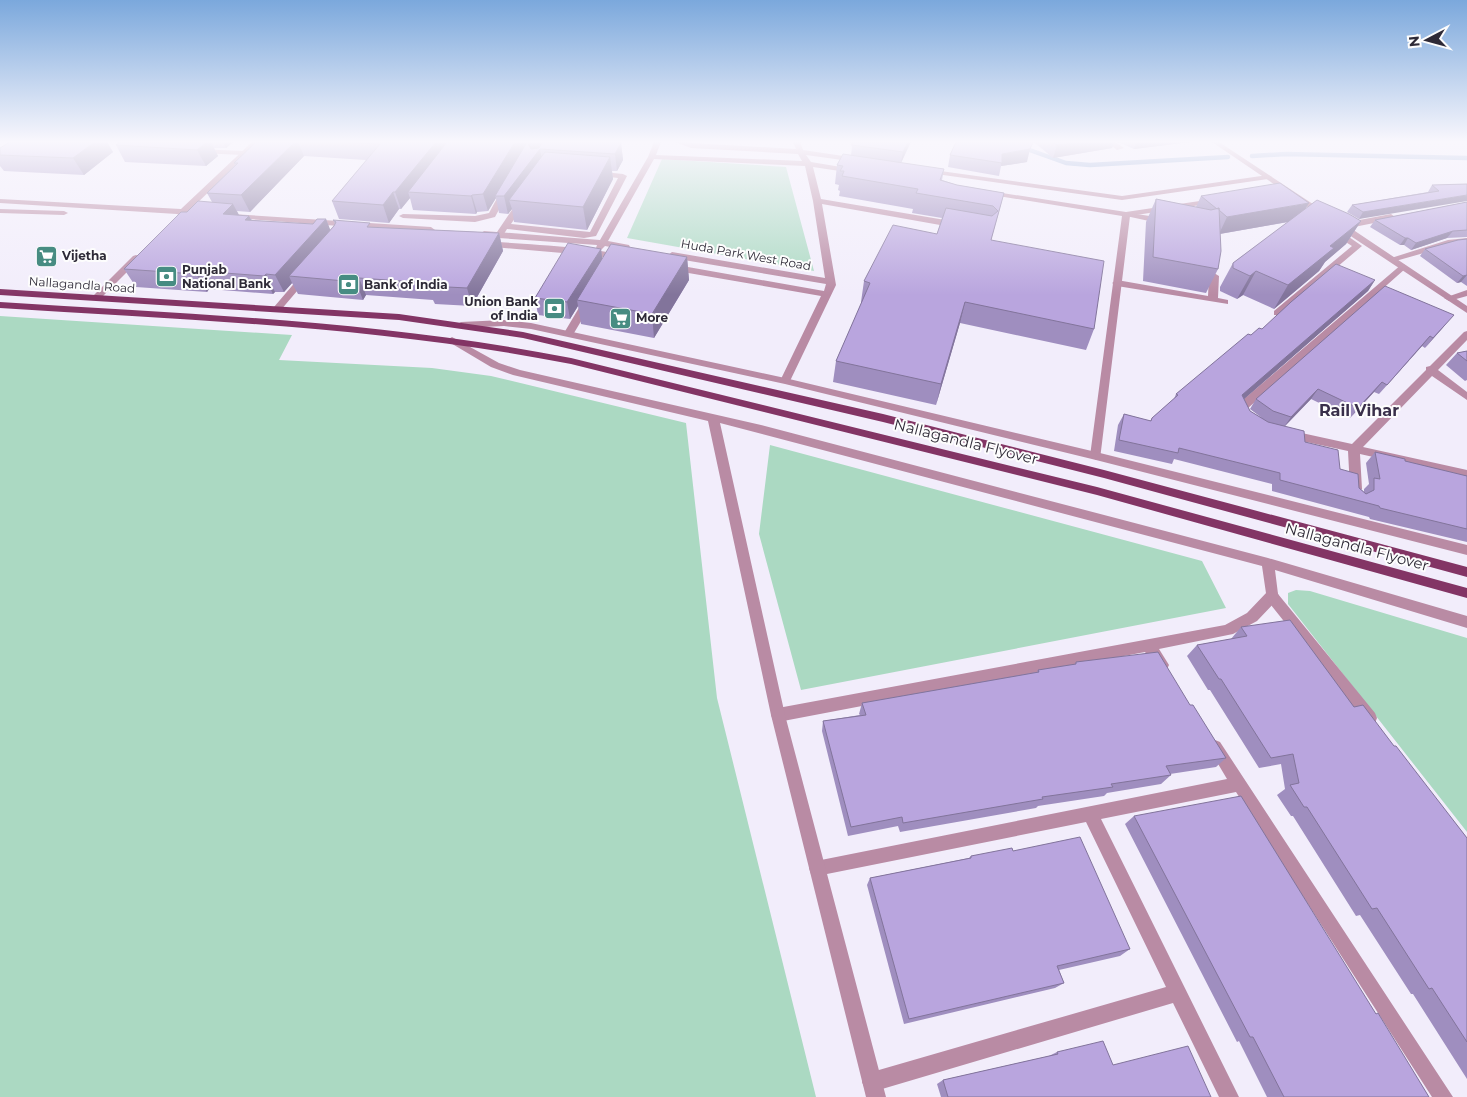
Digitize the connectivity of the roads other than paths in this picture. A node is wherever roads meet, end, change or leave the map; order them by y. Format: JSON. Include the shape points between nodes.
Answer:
{"nodes":[{"id":1,"x":203,"y":193,"type":"edge"},
{"id":2,"x":504,"y":193,"type":"edge"},
{"id":3,"x":614,"y":193,"type":"edge"},
{"id":4,"x":631,"y":193,"type":"edge"},
{"id":5,"x":815,"y":193,"type":"edge"},
{"id":6,"x":996,"y":193,"type":"edge"},
{"id":7,"x":1088,"y":193,"type":"edge"},
{"id":8,"x":1155,"y":193,"type":"edge"},
{"id":9,"x":1278,"y":193,"type":"edge"},
{"id":10,"x":1292,"y":193,"type":"edge"},
{"id":11,"x":527,"y":195,"type":"edge"},
{"id":12,"x":1220,"y":200,"type":"edge"},
{"id":13,"x":0,"y":201,"type":"edge"},
{"id":14,"x":817,"y":201,"type":"junction"},
{"id":15,"x":0,"y":211,"type":"edge"},
{"id":16,"x":184,"y":212,"type":"junction"},
{"id":17,"x":1126,"y":214,"type":"junction"},
{"id":18,"x":1399,"y":216,"type":"edge"},
{"id":19,"x":220,"y":217,"type":"junction"},
{"id":20,"x":176,"y":219,"type":"junction"},
{"id":21,"x":206,"y":221,"type":"edge"},
{"id":22,"x":1173,"y":223,"type":"edge"},
{"id":23,"x":505,"y":226,"type":"junction"},
{"id":24,"x":394,"y":227,"type":"junction"},
{"id":25,"x":968,"y":227,"type":"edge"},
{"id":26,"x":1343,"y":227,"type":"junction"},
{"id":27,"x":441,"y":231,"type":"edge"},
{"id":28,"x":470,"y":233,"type":"edge"},
{"id":29,"x":498,"y":235,"type":"junction"},
{"id":30,"x":431,"y":240,"type":"edge"},
{"id":31,"x":1467,"y":241,"type":"edge"},
{"id":32,"x":603,"y":243,"type":"junction"},
{"id":33,"x":480,"y":244,"type":"edge"},
{"id":34,"x":631,"y":248,"type":"edge"},
{"id":35,"x":143,"y":252,"type":"edge"},
{"id":36,"x":597,"y":253,"type":"junction"},
{"id":37,"x":660,"y":253,"type":"edge"},
{"id":38,"x":626,"y":258,"type":"edge"},
{"id":39,"x":1392,"y":259,"type":"junction"},
{"id":40,"x":664,"y":265,"type":"edge"},
{"id":41,"x":1402,"y":267,"type":"junction"},
{"id":42,"x":313,"y":268,"type":"edge"},
{"id":43,"x":1214,"y":276,"type":"edge"},
{"id":44,"x":830,"y":282,"type":"junction"},
{"id":45,"x":1117,"y":283,"type":"junction"},
{"id":46,"x":593,"y":291,"type":"edge"},
{"id":47,"x":0,"y":292,"type":"edge"},
{"id":48,"x":1467,"y":293,"type":"edge"},
{"id":49,"x":826,"y":294,"type":"junction"},
{"id":50,"x":96,"y":298,"type":"junction"},
{"id":51,"x":1449,"y":298,"type":"junction"},
{"id":52,"x":1213,"y":300,"type":"junction"},
{"id":53,"x":1225,"y":302,"type":"dead end"},
{"id":54,"x":0,"y":305,"type":"edge"},
{"id":55,"x":277,"y":309,"type":"junction"},
{"id":56,"x":1467,"y":310,"type":"edge"},
{"id":57,"x":1277,"y":313,"type":"edge"},
{"id":58,"x":461,"y":325,"type":"junction"},
{"id":59,"x":569,"y":333,"type":"junction"},
{"id":60,"x":1467,"y":334,"type":"edge"},
{"id":61,"x":452,"y":340,"type":"junction"},
{"id":62,"x":1430,"y":369,"type":"junction"},
{"id":63,"x":785,"y":381,"type":"junction"},
{"id":64,"x":1467,"y":397,"type":"edge"},
{"id":65,"x":713,"y":417,"type":"junction"},
{"id":66,"x":1258,"y":425,"type":"edge"},
{"id":67,"x":1274,"y":430,"type":"edge"},
{"id":68,"x":1354,"y":449,"type":"junction"},
{"id":69,"x":1096,"y":456,"type":"junction"},
{"id":70,"x":1467,"y":474,"type":"edge"},
{"id":71,"x":1357,"y":499,"type":"edge"},
{"id":72,"x":1467,"y":550,"type":"edge"},
{"id":73,"x":1268,"y":563,"type":"junction"},
{"id":74,"x":1467,"y":572,"type":"edge"},
{"id":75,"x":1467,"y":593,"type":"edge"},
{"id":76,"x":1272,"y":596,"type":"junction"},
{"id":77,"x":1467,"y":622,"type":"edge"},
{"id":78,"x":1149,"y":646,"type":"junction"},
{"id":79,"x":1170,"y":678,"type":"edge"},
{"id":80,"x":778,"y":715,"type":"junction"},
{"id":81,"x":1382,"y":732,"type":"edge"},
{"id":82,"x":1207,"y":735,"type":"edge"},
{"id":83,"x":1239,"y":784,"type":"junction"},
{"id":84,"x":1090,"y":814,"type":"junction"},
{"id":85,"x":816,"y":868,"type":"junction"},
{"id":86,"x":1178,"y":993,"type":"junction"},
{"id":87,"x":874,"y":1089,"type":"edge"},
{"id":88,"x":1230,"y":1097,"type":"edge"},
{"id":89,"x":1442,"y":1097,"type":"edge"}],
"edges":[{"from":1,"to":16,"type":"street"},
{"from":2,"to":24,"type":"street","via":[[492,216],[475,219],[406,212]]},
{"from":3,"to":23,"type":"street","via":[[593,234]]},
{"from":4,"to":32,"type":"street"},
{"from":5,"to":14,"type":"street"},
{"from":6,"to":17,"type":"street"},
{"from":7,"to":8,"type":"street","via":[[1122,198]]},
{"from":9,"to":57,"type":"street","via":[[1358,246]]},
{"from":10,"to":26,"type":"street"},
{"from":11,"to":23,"type":"street"},
{"from":12,"to":17,"type":"street"},
{"from":13,"to":16,"type":"street"},
{"from":14,"to":25,"type":"street"},
{"from":14,"to":44,"type":"street"},
{"from":15,"to":20,"type":"street"},
{"from":16,"to":19,"type":"street"},
{"from":16,"to":20,"type":"street"},
{"from":17,"to":22,"type":"street"},
{"from":17,"to":45,"type":"street"},
{"from":18,"to":26,"type":"street"},
{"from":19,"to":24,"type":"street"},
{"from":19,"to":30,"type":"street"},
{"from":20,"to":21,"type":"street"},
{"from":23,"to":29,"type":"street"},
{"from":24,"to":27,"type":"street"},
{"from":26,"to":39,"type":"street"},
{"from":28,"to":29,"type":"street"},
{"from":29,"to":32,"type":"street"},
{"from":31,"to":39,"type":"street","via":[[1451,242]]},
{"from":32,"to":34,"type":"street"},
{"from":32,"to":36,"type":"street"},
{"from":33,"to":36,"type":"street"},
{"from":35,"to":50,"type":"street"},
{"from":36,"to":38,"type":"street"},
{"from":37,"to":44,"type":"street","name":"Huda Park West Road"},
{"from":39,"to":41,"type":"street"},
{"from":40,"to":49,"type":"street","name":"Huda Park West Road"},
{"from":41,"to":51,"type":"street"},
{"from":41,"to":66,"type":"street","via":[[1242,408],[1251,422]]},
{"from":42,"to":55,"type":"street"},
{"from":43,"to":52,"type":"street"},
{"from":44,"to":49,"type":"street"},
{"from":45,"to":52,"type":"street"},
{"from":45,"to":69,"type":"street"},
{"from":46,"to":59,"type":"street"},
{"from":47,"to":50,"type":"main road","name":"Nallagandla Road"},
{"from":48,"to":51,"type":"street"},
{"from":49,"to":63,"type":"street"},
{"from":50,"to":55,"type":"main road","name":"Nallagandla Road"},
{"from":51,"to":56,"type":"street"},
{"from":52,"to":53,"type":"street"},
{"from":54,"to":61,"type":"main road","name":"Nallagandla Road","via":[[311,325]]},
{"from":55,"to":58,"type":"main road","name":"Nallagandla Road","via":[[399,317]]},
{"from":58,"to":59,"type":"street","via":[[517,324]]},
{"from":58,"to":74,"type":"main road","name":"Nallagandla Flyover","via":[[582,347],[883,418]]},
{"from":59,"to":63,"type":"street"},
{"from":60,"to":62,"type":"street"},
{"from":61,"to":65,"type":"street","via":[[495,365],[517,373]]},
{"from":61,"to":75,"type":"main road","name":"Nallagandla Flyover","via":[[571,361],[857,430],[1078,486]]},
{"from":62,"to":64,"type":"street"},
{"from":62,"to":68,"type":"street"},
{"from":63,"to":69,"type":"street"},
{"from":65,"to":73,"type":"street"},
{"from":65,"to":80,"type":"street"},
{"from":67,"to":68,"type":"street"},
{"from":68,"to":70,"type":"street"},
{"from":68,"to":71,"type":"street"},
{"from":69,"to":72,"type":"street"},
{"from":73,"to":76,"type":"street"},
{"from":73,"to":77,"type":"street"},
{"from":76,"to":78,"type":"street","via":[[1252,617],[1228,630]]},
{"from":76,"to":81,"type":"street"},
{"from":78,"to":79,"type":"street"},
{"from":78,"to":80,"type":"street"},
{"from":80,"to":85,"type":"street"},
{"from":82,"to":83,"type":"street"},
{"from":83,"to":84,"type":"street"},
{"from":83,"to":89,"type":"street"},
{"from":84,"to":85,"type":"street"},
{"from":84,"to":86,"type":"street"},
{"from":85,"to":87,"type":"street"},
{"from":86,"to":87,"type":"street"},
{"from":86,"to":88,"type":"street"}]}
